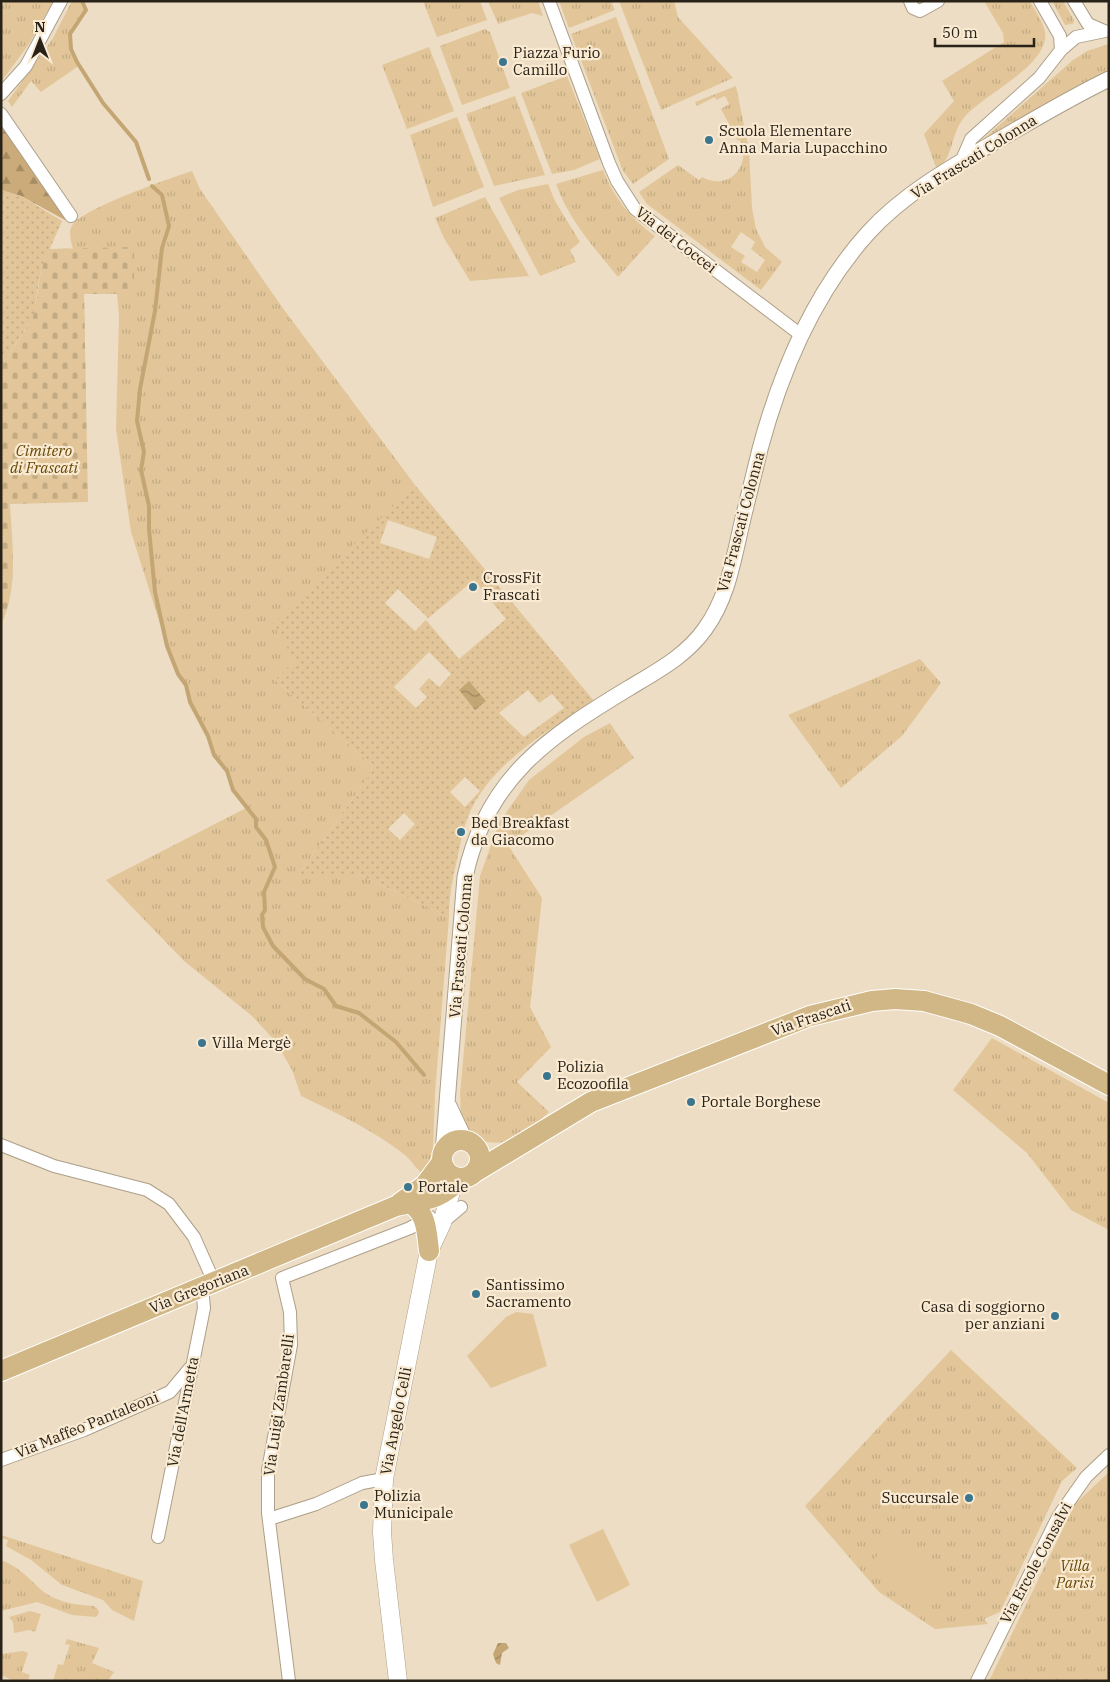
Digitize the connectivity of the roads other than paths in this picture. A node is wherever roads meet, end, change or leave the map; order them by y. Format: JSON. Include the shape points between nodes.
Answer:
{"nodes":[{"id":1,"x":61,"y":1,"type":"edge"},
{"id":2,"x":548,"y":1,"type":"edge"},
{"id":3,"x":910,"y":1,"type":"edge"},
{"id":4,"x":938,"y":1,"type":"edge"},
{"id":5,"x":1040,"y":1,"type":"edge"},
{"id":6,"x":1074,"y":1,"type":"edge"},
{"id":7,"x":1107,"y":31,"type":"edge"},
{"id":8,"x":1061,"y":50,"type":"junction"},
{"id":9,"x":1109,"y":79,"type":"edge"},
{"id":10,"x":1,"y":94,"type":"edge"},
{"id":11,"x":1,"y":114,"type":"edge"},
{"id":12,"x":961,"y":162,"type":"junction"},
{"id":13,"x":70,"y":216,"type":"dead end"},
{"id":14,"x":801,"y":335,"type":"junction"},
{"id":15,"x":1109,"y":1085,"type":"edge"},
{"id":16,"x":448,"y":1102,"type":"junction"},
{"id":17,"x":470,"y":1143,"type":"junction"},
{"id":18,"x":1,"y":1146,"type":"edge"},
{"id":19,"x":520,"y":1146,"type":"junction"},
{"id":20,"x":440,"y":1162,"type":"junction"},
{"id":21,"x":463,"y":1180,"type":"junction"},
{"id":22,"x":402,"y":1205,"type":"junction"},
{"id":23,"x":461,"y":1208,"type":"dead end"},
{"id":24,"x":432,"y":1215,"type":"junction"},
{"id":25,"x":429,"y":1251,"type":"joint"},
{"id":26,"x":208,"y":1285,"type":"junction"},
{"id":27,"x":192,"y":1366,"type":"junction"},
{"id":28,"x":1,"y":1372,"type":"edge"},
{"id":29,"x":1109,"y":1455,"type":"edge"},
{"id":30,"x":1,"y":1460,"type":"edge"},
{"id":31,"x":384,"y":1479,"type":"junction"},
{"id":32,"x":268,"y":1519,"type":"junction"},
{"id":33,"x":158,"y":1537,"type":"dead end"},
{"id":34,"x":289,"y":1681,"type":"edge"},
{"id":35,"x":398,"y":1681,"type":"edge"},
{"id":36,"x":977,"y":1681,"type":"edge"}],
"edges":[{"from":1,"to":10,"type":"street","via":[[26,66]]},
{"from":2,"to":14,"type":"street","name":"Via dei Coccei","via":[[609,162],[635,209]]},
{"from":3,"to":4,"type":"street","via":[[913,8],[920,11]]},
{"from":5,"to":8,"type":"street","via":[[1060,36]]},
{"from":6,"to":7,"type":"street","via":[[1088,24]]},
{"from":7,"to":8,"type":"street","via":[[1076,37]]},
{"from":8,"to":12,"type":"street","via":[[1040,78],[971,139]]},
{"from":9,"to":12,"type":"street","name":"Via Frascati Colonna"},
{"from":11,"to":13,"type":"street"},
{"from":12,"to":14,"type":"street","name":"Via Frascati Colonna","via":[[906,199],[869,232],[840,268]]},
{"from":14,"to":16,"type":"street","name":"Via Frascati Colonna","via":[[766,430],[730,576],[708,626],[677,658],[591,711],[539,750],[503,787],[483,820],[469,857],[462,903]]},
{"from":15,"to":19,"type":"main road","name":"Via Frascati","via":[[972,1014],[924,1001],[872,1000],[810,1016],[591,1102]]},
{"from":16,"to":17,"type":"street","name":"Via Frascati Colonna","via":[[451,1113]]},
{"from":16,"to":20,"type":"street","name":"Via Frascati Colonna"},
{"from":17,"to":19,"type":"main road","name":"Via Frascati","via":[[503,1149]]},
{"from":17,"to":20,"type":"main road","via":[[454,1141]]},
{"from":17,"to":21,"type":"main road","via":[[480,1156],[478,1167]]},
{"from":18,"to":26,"type":"street","via":[[54,1166],[147,1190],[169,1204],[194,1237]]},
{"from":19,"to":21,"type":"main road","name":"Via Frascati"},
{"from":20,"to":21,"type":"main road","via":[[447,1172]]},
{"from":20,"to":22,"type":"main road","name":"Via Gregoriana","via":[[425,1185]]},
{"from":20,"to":24,"type":"main road","name":"Via Angelo Celli"},
{"from":21,"to":24,"type":"main road","name":"Via Gregoriana"},
{"from":22,"to":24,"type":"main road","name":"Via Gregoriana"},
{"from":22,"to":26,"type":"main road","name":"Via Gregoriana"},
{"from":23,"to":24,"type":"street"},
{"from":24,"to":25,"type":"main road","name":"Via Angelo Celli"},
{"from":24,"to":32,"type":"street","name":"Via Luigi Zambarelli","via":[[410,1228],[282,1278],[290,1312],[291,1345],[268,1470]]},
{"from":25,"to":31,"type":"main road","name":"Via Angelo Celli"},
{"from":26,"to":27,"type":"street","name":"Via dell'Armetta"},
{"from":26,"to":28,"type":"main road","name":"Via Gregoriana"},
{"from":27,"to":30,"type":"street","name":"Via Maffeo Pantaleoni","via":[[170,1392],[84,1430]]},
{"from":27,"to":33,"type":"street","name":"Via dell'Armetta"},
{"from":29,"to":36,"type":"street","name":"Via Ercole Consalvi","via":[[1086,1477],[1058,1517]]},
{"from":31,"to":32,"type":"street","via":[[362,1483],[316,1504]]},
{"from":31,"to":35,"type":"main road","name":"Via Angelo Celli","via":[[382,1532]]},
{"from":32,"to":34,"type":"street","name":"Via Luigi Zambarelli"}]}
